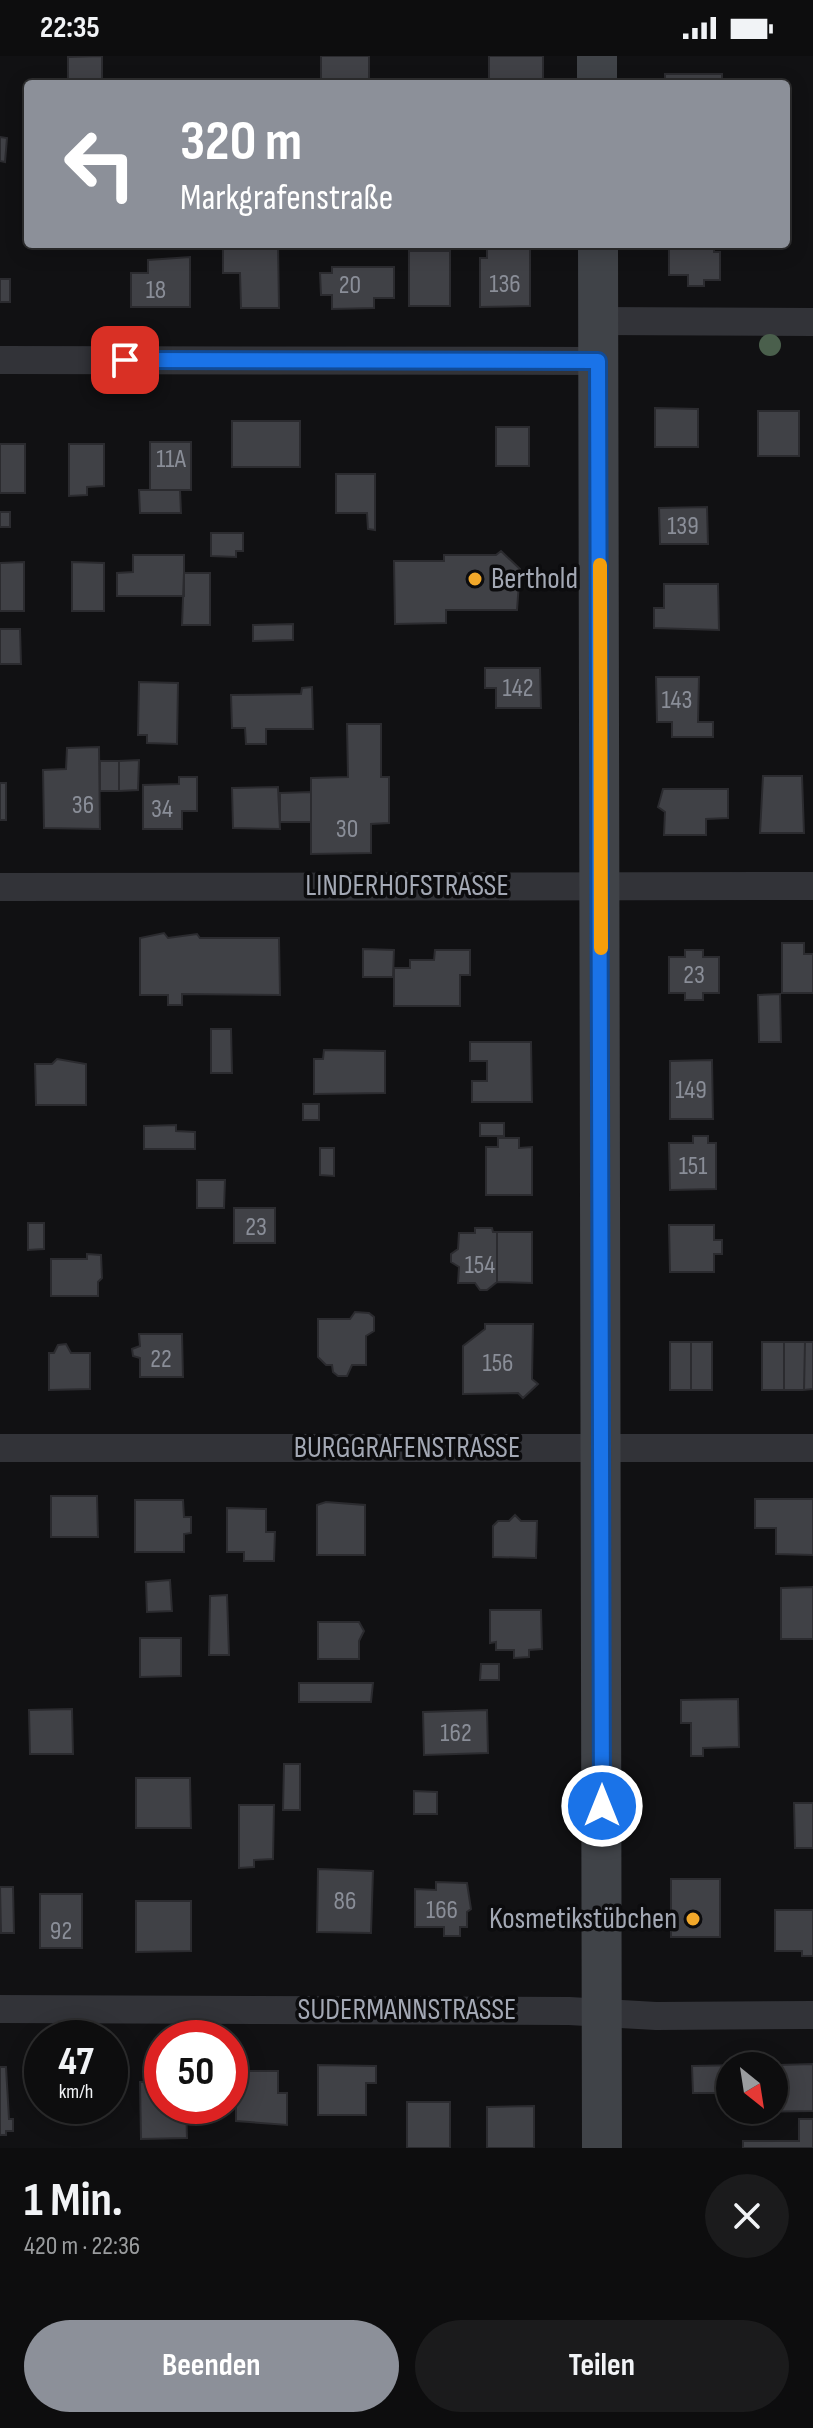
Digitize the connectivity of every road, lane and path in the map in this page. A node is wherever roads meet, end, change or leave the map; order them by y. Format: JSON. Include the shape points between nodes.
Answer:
{"nodes":[{"id":1,"x":597,"y":56,"type":"edge"},
{"id":2,"x":597,"y":80,"type":"edge"},
{"id":3,"x":598,"y":248,"type":"edge"},
{"id":4,"x":598,"y":321,"type":"junction"},
{"id":5,"x":813,"y":322,"type":"edge"},
{"id":6,"x":0,"y":360,"type":"edge"},
{"id":7,"x":598,"y":361,"type":"junction"},
{"id":8,"x":602,"y":886,"type":"junction"},
{"id":9,"x":813,"y":886,"type":"edge"},
{"id":10,"x":0,"y":887,"type":"edge"},
{"id":11,"x":602,"y":1447,"type":"junction"},
{"id":12,"x":0,"y":1448,"type":"edge"},
{"id":13,"x":813,"y":1448,"type":"edge"},
{"id":14,"x":0,"y":2009,"type":"edge"},
{"id":15,"x":602,"y":2011,"type":"junction"},
{"id":16,"x":813,"y":2015,"type":"edge"},
{"id":17,"x":602,"y":2148,"type":"edge"}],
"edges":[{"from":1,"to":2,"type":"main road"},
{"from":3,"to":4,"type":"main road"},
{"from":4,"to":5,"type":"street"},
{"from":4,"to":7,"type":"main road"},
{"from":6,"to":7,"type":"street"},
{"from":7,"to":8,"type":"main road"},
{"from":8,"to":9,"type":"street","name":"LINDERHOFSTRASSE"},
{"from":8,"to":10,"type":"street","name":"LINDERHOFSTRASSE"},
{"from":8,"to":11,"type":"main road"},
{"from":11,"to":12,"type":"street","name":"BURGGRAFENSTRASSE"},
{"from":11,"to":13,"type":"street","name":"BURGGRAFENSTRASSE"},
{"from":11,"to":15,"type":"main road"},
{"from":14,"to":15,"type":"street","name":"SUDERMANNSTRASSE"},
{"from":15,"to":16,"type":"street","name":"SUDERMANNSTRASSE"},
{"from":15,"to":17,"type":"main road"}]}
